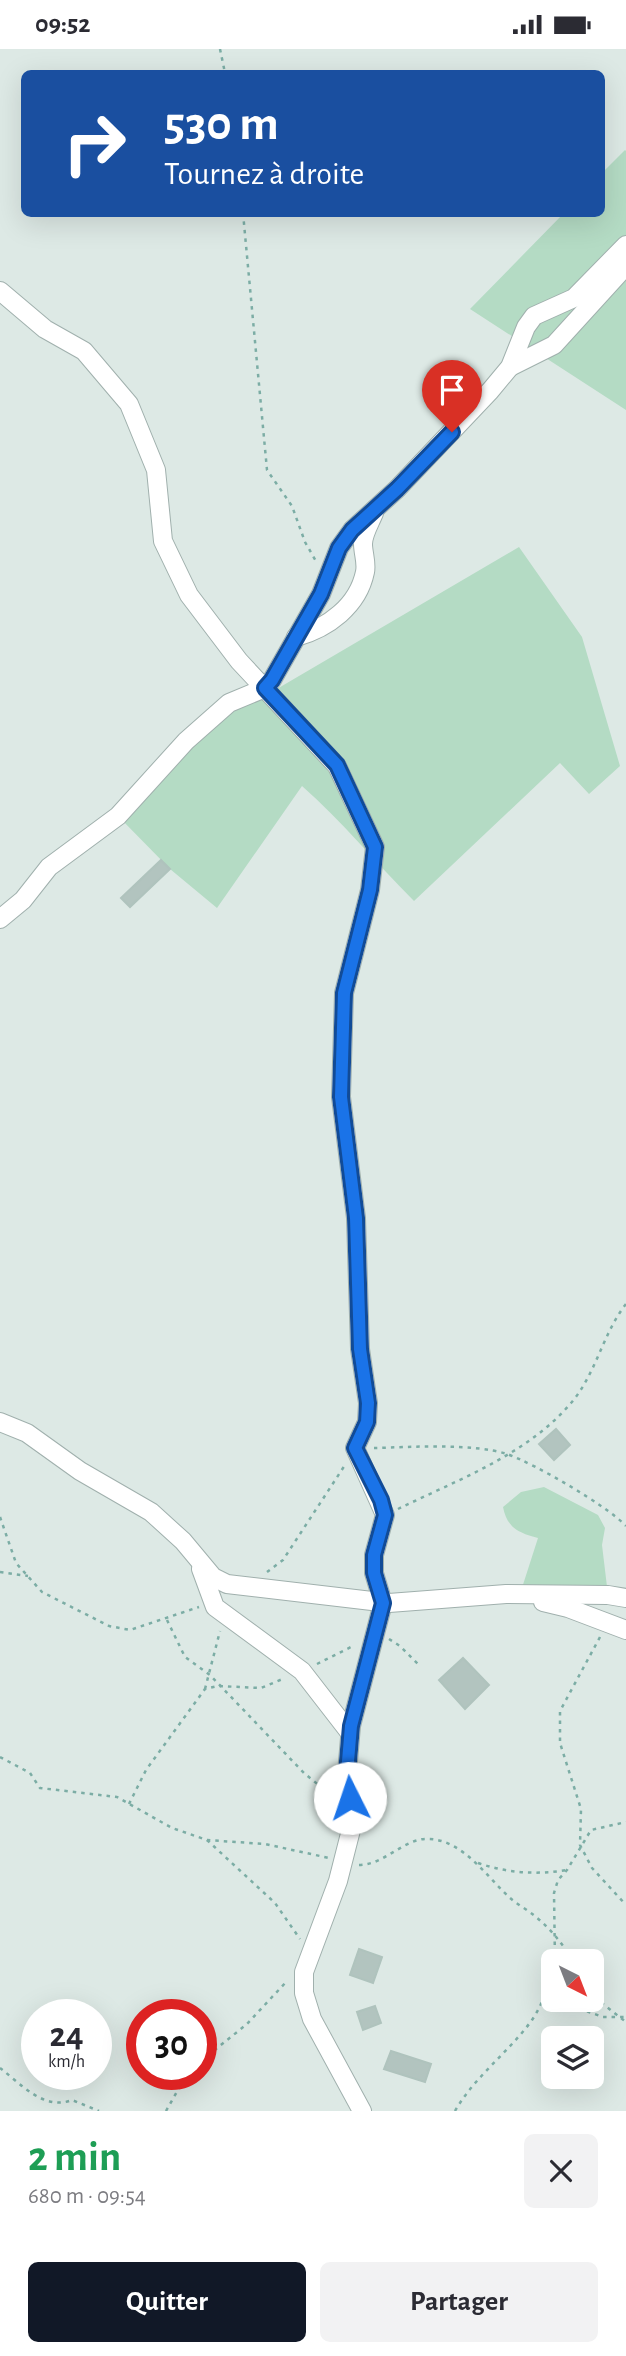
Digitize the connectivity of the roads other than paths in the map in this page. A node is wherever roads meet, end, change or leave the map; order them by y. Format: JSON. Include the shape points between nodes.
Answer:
{"nodes":[{"id":1,"x":626,"y":245,"type":"edge"},
{"id":2,"x":626,"y":266,"type":"edge"},
{"id":3,"x":0,"y":291,"type":"edge"},
{"id":4,"x":510,"y":367,"type":"junction"},
{"id":5,"x":375,"y":509,"type":"junction"},
{"id":6,"x":296,"y":637,"type":"junction"},
{"id":7,"x":265,"y":688,"type":"junction"},
{"id":8,"x":0,"y":919,"type":"edge"},
{"id":9,"x":0,"y":1422,"type":"edge"},
{"id":10,"x":195,"y":1554,"type":"junction"},
{"id":11,"x":506,"y":1594,"type":"junction"},
{"id":12,"x":626,"y":1598,"type":"edge"},
{"id":13,"x":383,"y":1603,"type":"junction"},
{"id":14,"x":626,"y":1630,"type":"edge"},
{"id":15,"x":350,"y":1733,"type":"junction"},
{"id":16,"x":362,"y":2111,"type":"edge"}],
"edges":[{"from":1,"to":4,"type":"street","via":[[574,298],[534,316]]},
{"from":2,"to":4,"type":"street","via":[[554,345]]},
{"from":3,"to":7,"type":"street","via":[[45,329],[84,351],[129,404],[156,470],[163,541],[189,595]]},
{"from":4,"to":5,"type":"street"},
{"from":5,"to":6,"type":"street","via":[[339,548]]},
{"from":5,"to":6,"type":"street","via":[[363,541],[366,569],[361,585],[337,618],[318,631]]},
{"from":6,"to":7,"type":"street"},
{"from":7,"to":8,"type":"street","via":[[221,709],[118,816],[49,867],[23,900]]},
{"from":7,"to":13,"type":"street","via":[[337,765],[375,847],[370,890],[344,993],[341,1097],[356,1218],[360,1349],[368,1403],[367,1422],[355,1448],[385,1515],[374,1555]]},
{"from":9,"to":10,"type":"street","via":[[27,1433],[80,1471],[146,1507]]},
{"from":10,"to":13,"type":"street","via":[[213,1577],[227,1584]]},
{"from":10,"to":15,"type":"street","via":[[218,1607],[302,1671]]},
{"from":11,"to":12,"type":"street"},
{"from":11,"to":13,"type":"street"},
{"from":11,"to":14,"type":"street","via":[[568,1608]]},
{"from":13,"to":15,"type":"street"},
{"from":15,"to":16,"type":"street","via":[[347,1773],[353,1822],[304,1972],[304,1993],[312,2019]]}]}
